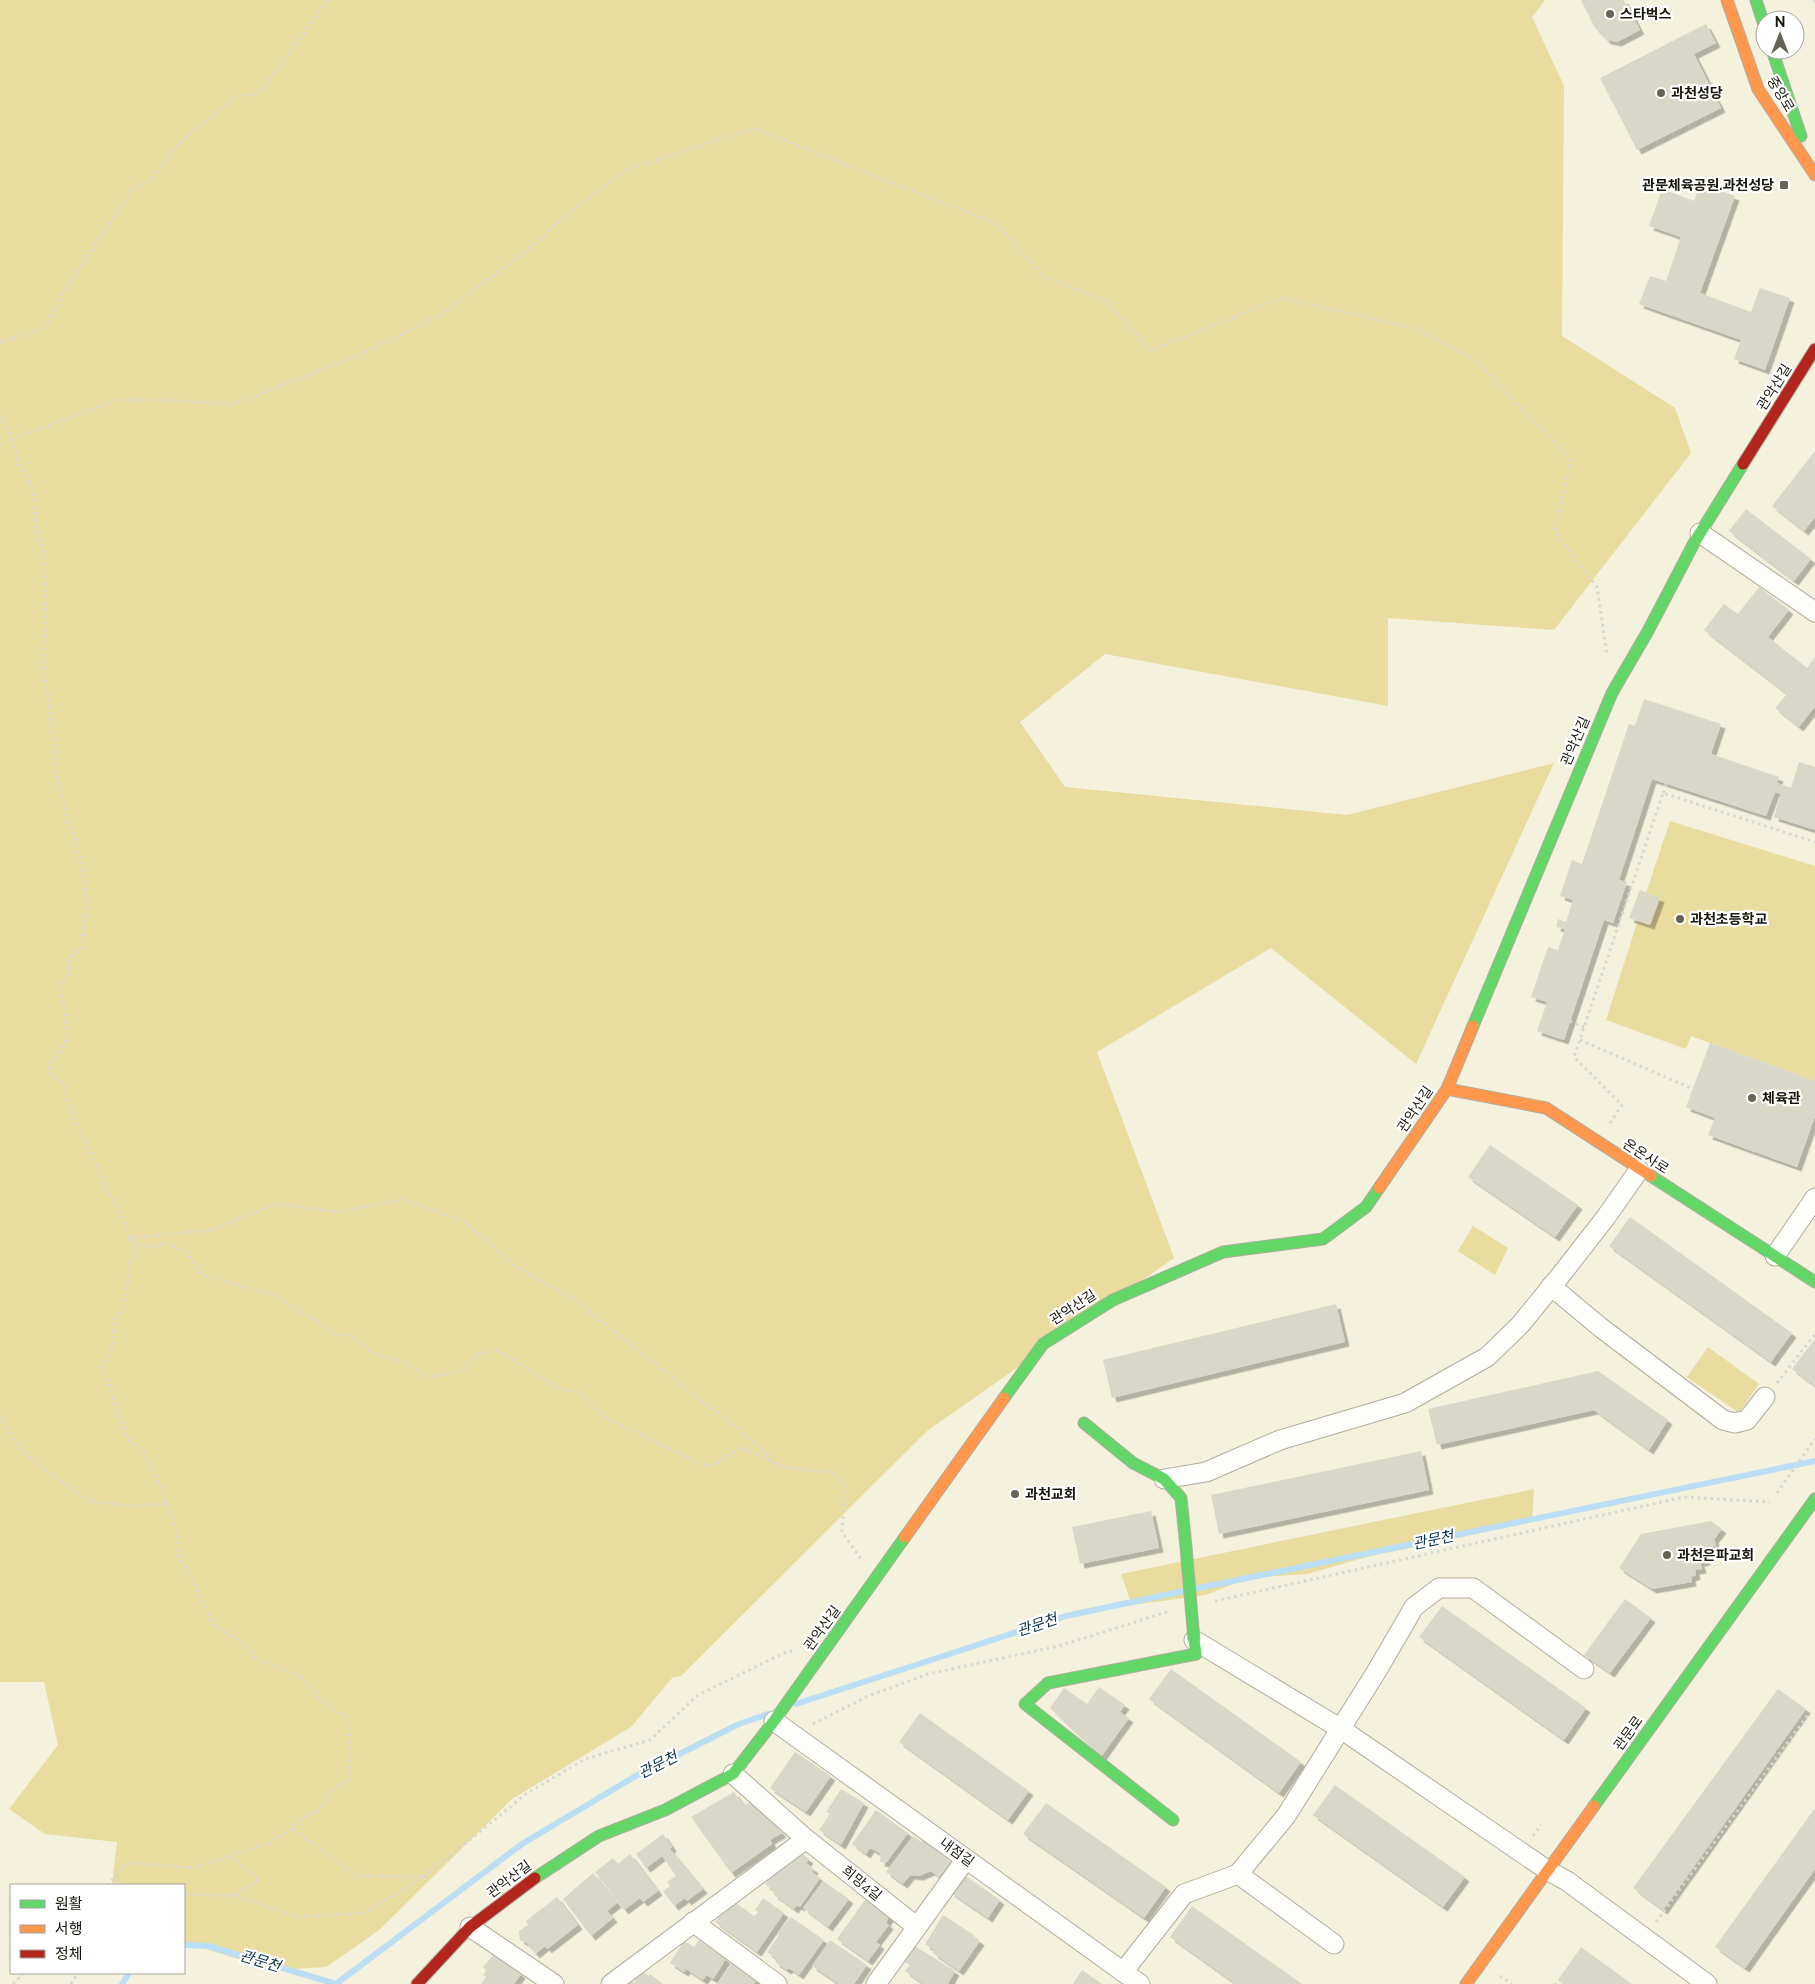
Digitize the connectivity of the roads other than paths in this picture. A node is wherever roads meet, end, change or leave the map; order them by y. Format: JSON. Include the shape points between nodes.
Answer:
{"nodes":[{"id":1,"x":1727,"y":0,"type":"edge"},
{"id":2,"x":1775,"y":60,"type":"edge"},
{"id":3,"x":1814,"y":173,"type":"edge"},
{"id":4,"x":1815,"y":349,"type":"edge"},
{"id":5,"x":1700,"y":533,"type":"junction"},
{"id":6,"x":1815,"y":612,"type":"edge"},
{"id":7,"x":1446,"y":1090,"type":"junction"},
{"id":8,"x":1639,"y":1170,"type":"junction"},
{"id":9,"x":1815,"y":1198,"type":"edge"},
{"id":10,"x":1775,"y":1256,"type":"junction"},
{"id":11,"x":1815,"y":1282,"type":"edge"},
{"id":12,"x":1551,"y":1286,"type":"junction"},
{"id":13,"x":1766,"y":1397,"type":"road end"},
{"id":14,"x":1084,"y":1423,"type":"dead end"},
{"id":15,"x":1164,"y":1480,"type":"junction"},
{"id":16,"x":1815,"y":1499,"type":"edge"},
{"id":17,"x":1194,"y":1640,"type":"junction"},
{"id":18,"x":1584,"y":1669,"type":"dead end"},
{"id":19,"x":775,"y":1719,"type":"junction"},
{"id":20,"x":1341,"y":1729,"type":"junction"},
{"id":21,"x":733,"y":1774,"type":"junction"},
{"id":22,"x":1173,"y":1820,"type":"dead end"},
{"id":23,"x":806,"y":1839,"type":"junction"},
{"id":24,"x":966,"y":1859,"type":"junction"},
{"id":25,"x":1547,"y":1870,"type":"junction"},
{"id":26,"x":1238,"y":1874,"type":"junction"},
{"id":27,"x":693,"y":1922,"type":"junction"},
{"id":28,"x":917,"y":1927,"type":"junction"},
{"id":29,"x":470,"y":1928,"type":"junction"},
{"id":30,"x":1334,"y":1944,"type":"dead end"},
{"id":31,"x":1123,"y":1972,"type":"junction"},
{"id":32,"x":417,"y":1984,"type":"edge"},
{"id":33,"x":554,"y":1984,"type":"edge"},
{"id":34,"x":611,"y":1984,"type":"edge"},
{"id":35,"x":777,"y":1984,"type":"edge"},
{"id":36,"x":876,"y":1984,"type":"edge"},
{"id":37,"x":1140,"y":1984,"type":"edge"},
{"id":38,"x":1466,"y":1984,"type":"edge"},
{"id":39,"x":1707,"y":1984,"type":"edge"}],
"edges":[{"from":1,"to":3,"type":"street","name":"중앙로","via":[[1758,89]]},
{"from":2,"to":3,"type":"street","name":"중앙로"},
{"from":4,"to":5,"type":"street","name":"관악산길"},
{"from":5,"to":6,"type":"street"},
{"from":5,"to":7,"type":"street","name":"관악산길","via":[[1612,693]]},
{"from":7,"to":8,"type":"street","name":"온온사로","via":[[1546,1108]]},
{"from":7,"to":19,"type":"street","name":"관악산길","via":[[1366,1207],[1323,1239],[1223,1252],[1113,1300],[1043,1344]]},
{"from":8,"to":10,"type":"street","name":"온온사로"},
{"from":8,"to":12,"type":"street"},
{"from":9,"to":10,"type":"street"},
{"from":10,"to":11,"type":"street","name":"온온사로"},
{"from":12,"to":13,"type":"street","via":[[1723,1420],[1747,1420]]},
{"from":12,"to":15,"type":"street","via":[[1520,1325],[1487,1357],[1405,1403],[1280,1440],[1206,1472]]},
{"from":14,"to":15,"type":"street","via":[[1133,1463]]},
{"from":15,"to":17,"type":"street","bridge":true,"via":[[1181,1498]]},
{"from":16,"to":25,"type":"street","name":"관문로"},
{"from":17,"to":20,"type":"street"},
{"from":17,"to":22,"type":"street","via":[[1196,1654],[1048,1682],[1025,1704]]},
{"from":18,"to":20,"type":"street","via":[[1473,1588],[1439,1588],[1414,1607]]},
{"from":19,"to":21,"type":"street","name":"관악산길"},
{"from":19,"to":24,"type":"street","name":"내점길"},
{"from":20,"to":25,"type":"street"},
{"from":20,"to":26,"type":"street","via":[[1286,1816]]},
{"from":21,"to":23,"type":"street","name":"희망4길"},
{"from":21,"to":29,"type":"street","name":"관악산길","via":[[665,1810],[599,1836],[532,1880]]},
{"from":23,"to":27,"type":"street"},
{"from":23,"to":28,"type":"street","name":"희망4길"},
{"from":24,"to":28,"type":"street"},
{"from":24,"to":31,"type":"street","name":"내점길"},
{"from":25,"to":38,"type":"street","name":"관문로"},
{"from":25,"to":39,"type":"street","via":[[1567,1881]]},
{"from":26,"to":30,"type":"street"},
{"from":26,"to":31,"type":"street","via":[[1184,1894]]},
{"from":27,"to":34,"type":"street"},
{"from":27,"to":35,"type":"street"},
{"from":28,"to":36,"type":"street"},
{"from":29,"to":32,"type":"street","name":"관악산길"},
{"from":29,"to":33,"type":"street"},
{"from":31,"to":37,"type":"street","name":"내점길"}]}
